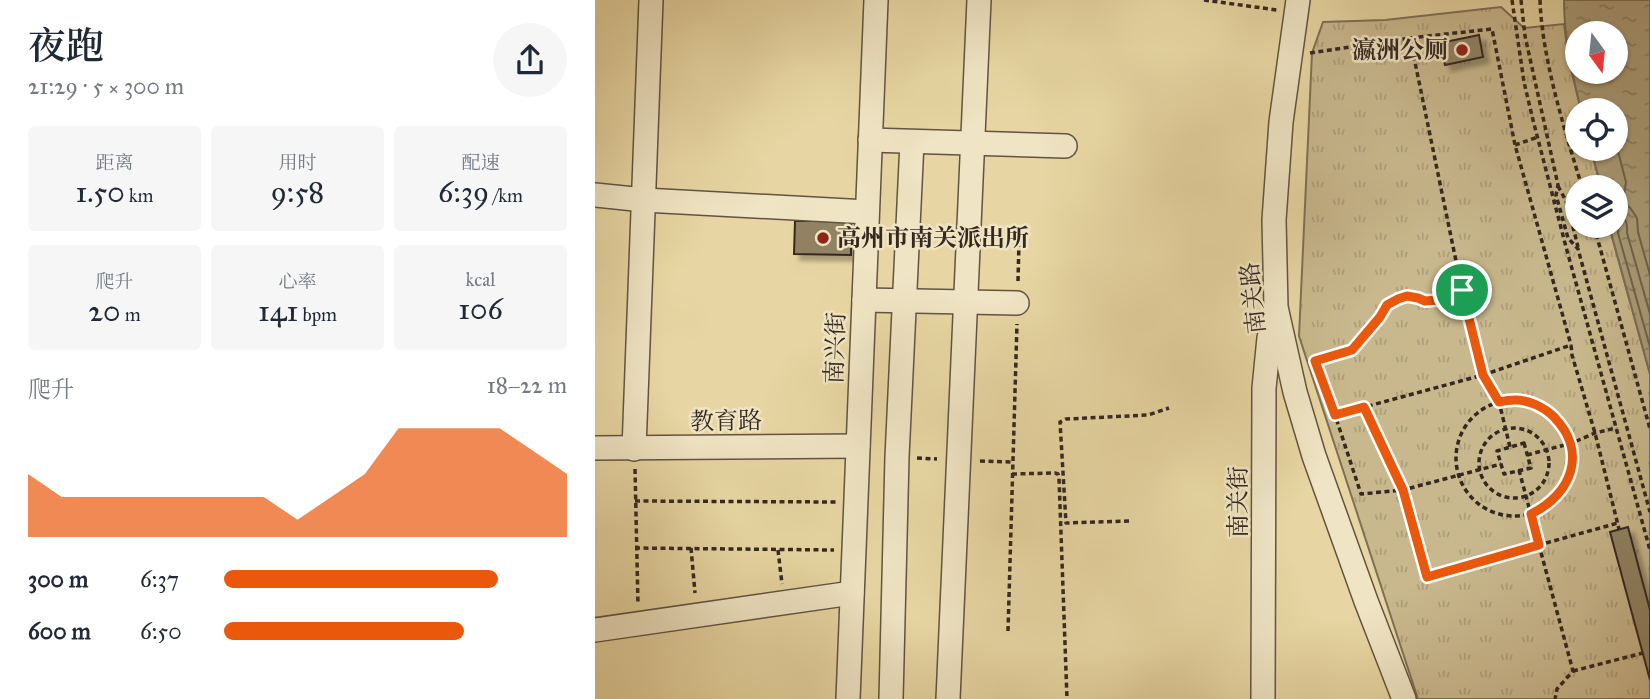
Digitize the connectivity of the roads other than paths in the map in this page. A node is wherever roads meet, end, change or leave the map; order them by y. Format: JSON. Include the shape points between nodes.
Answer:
{"nodes":[{"id":1,"x":651,"y":0,"type":"edge"},
{"id":2,"x":876,"y":0,"type":"edge"},
{"id":3,"x":979,"y":0,"type":"edge"},
{"id":4,"x":1297,"y":6,"type":"edge"},
{"id":5,"x":870,"y":140,"type":"junction"},
{"id":6,"x":912,"y":142,"type":"junction"},
{"id":7,"x":973,"y":144,"type":"junction"},
{"id":8,"x":1065,"y":146,"type":"dead end"},
{"id":9,"x":595,"y":195,"type":"edge"},
{"id":10,"x":644,"y":200,"type":"junction"},
{"id":11,"x":867,"y":212,"type":"junction"},
{"id":12,"x":864,"y":300,"type":"junction"},
{"id":13,"x":904,"y":300,"type":"junction"},
{"id":14,"x":966,"y":302,"type":"junction"},
{"id":15,"x":1017,"y":303,"type":"road end"},
{"id":16,"x":1276,"y":307,"type":"junction"},
{"id":17,"x":858,"y":446,"type":"junction"},
{"id":18,"x":595,"y":448,"type":"edge"},
{"id":19,"x":634,"y":449,"type":"junction"},
{"id":20,"x":852,"y":593,"type":"junction"},
{"id":21,"x":595,"y":631,"type":"edge"},
{"id":22,"x":848,"y":699,"type":"edge"},
{"id":23,"x":891,"y":699,"type":"edge"},
{"id":24,"x":948,"y":699,"type":"edge"},
{"id":25,"x":1263,"y":699,"type":"edge"},
{"id":26,"x":1404,"y":699,"type":"edge"}],
"edges":[{"from":1,"to":10,"type":"street"},
{"from":2,"to":5,"type":"street","name":"南兴街"},
{"from":3,"to":7,"type":"street"},
{"from":4,"to":16,"type":"street","name":"南关路","via":[[1281,122],[1274,220]]},
{"from":5,"to":6,"type":"street"},
{"from":5,"to":11,"type":"street","name":"南兴街"},
{"from":6,"to":7,"type":"street"},
{"from":6,"to":13,"type":"street"},
{"from":7,"to":8,"type":"street"},
{"from":7,"to":14,"type":"street"},
{"from":9,"to":10,"type":"street"},
{"from":10,"to":11,"type":"street"},
{"from":10,"to":19,"type":"street"},
{"from":11,"to":12,"type":"street","name":"南兴街"},
{"from":12,"to":13,"type":"street"},
{"from":12,"to":17,"type":"street","name":"南兴街"},
{"from":13,"to":14,"type":"street"},
{"from":13,"to":23,"type":"street"},
{"from":14,"to":15,"type":"street"},
{"from":14,"to":24,"type":"street"},
{"from":16,"to":25,"type":"street","name":"南关街","via":[[1263,388]]},
{"from":16,"to":26,"type":"street","name":"南关路","via":[[1314,456]]},
{"from":17,"to":19,"type":"street","name":"教育路"},
{"from":17,"to":20,"type":"street","name":"南兴街"},
{"from":18,"to":19,"type":"street","name":"教育路"},
{"from":20,"to":21,"type":"street"},
{"from":20,"to":22,"type":"street","name":"南兴街"}]}
